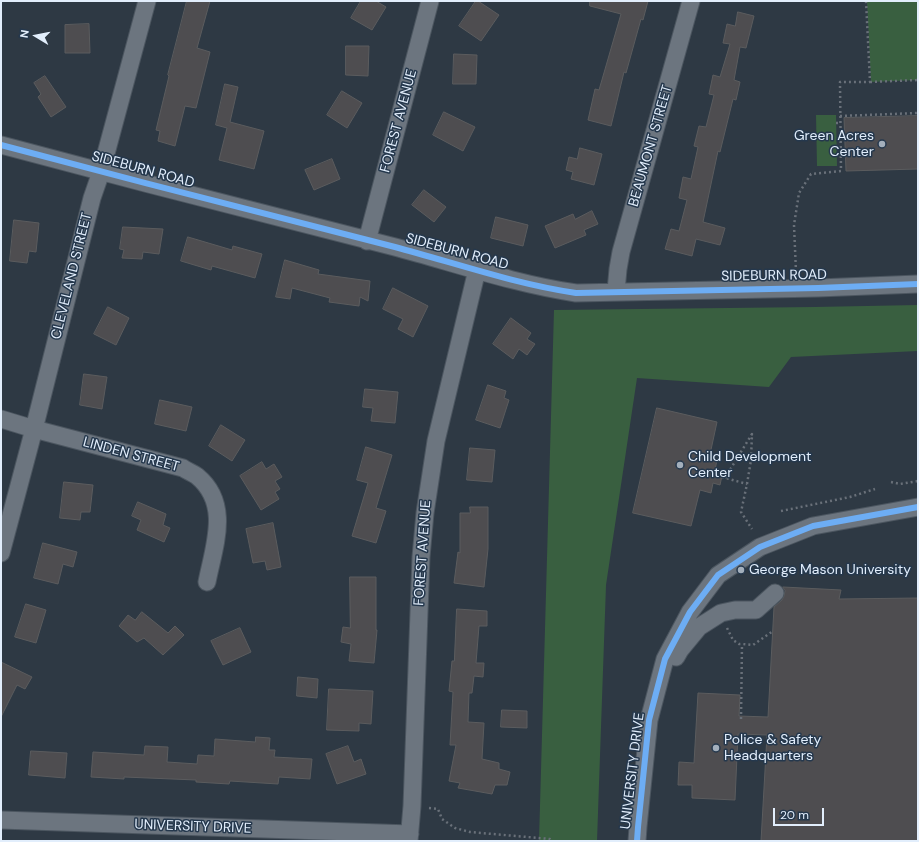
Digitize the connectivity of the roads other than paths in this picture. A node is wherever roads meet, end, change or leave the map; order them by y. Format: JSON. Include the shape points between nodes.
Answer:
{"nodes":[{"id":1,"x":147,"y":1,"type":"edge"},
{"id":2,"x":430,"y":1,"type":"edge"},
{"id":3,"x":691,"y":1,"type":"edge"},
{"id":4,"x":1,"y":145,"type":"edge"},
{"id":5,"x":102,"y":172,"type":"junction"},
{"id":6,"x":367,"y":241,"type":"junction"},
{"id":7,"x":476,"y":270,"type":"junction"},
{"id":8,"x":918,"y":284,"type":"edge"},
{"id":9,"x":616,"y":291,"type":"junction"},
{"id":10,"x":1,"y":419,"type":"edge"},
{"id":11,"x":34,"y":429,"type":"junction"},
{"id":12,"x":918,"y":507,"type":"edge"},
{"id":13,"x":1,"y":552,"type":"edge"},
{"id":14,"x":207,"y":582,"type":"dead end"},
{"id":15,"x":775,"y":593,"type":"dead end"},
{"id":16,"x":655,"y":698,"type":"junction"},
{"id":17,"x":1,"y":820,"type":"edge"},
{"id":18,"x":409,"y":837,"type":"edge"},
{"id":19,"x":637,"y":841,"type":"edge"}],
"edges":[{"from":1,"to":5,"type":"street","name":"CLEVELAND STREET"},
{"from":2,"to":6,"type":"street","name":"FOREST AVENUE"},
{"from":3,"to":9,"type":"street","name":"BEAUMONT STREET","via":[[621,252]]},
{"from":4,"to":5,"type":"street","name":"SIDEBURN ROAD"},
{"from":5,"to":6,"type":"street","name":"SIDEBURN ROAD"},
{"from":5,"to":11,"type":"street","name":"CLEVELAND STREET","via":[[92,198]]},
{"from":6,"to":7,"type":"street","name":"SIDEBURN ROAD"},
{"from":7,"to":9,"type":"street","name":"SIDEBURN ROAD","via":[[576,293]]},
{"from":7,"to":18,"type":"street","name":"FOREST AVENUE","via":[[436,441],[425,513]]},
{"from":8,"to":9,"type":"street","name":"SIDEBURN ROAD"},
{"from":10,"to":11,"type":"street","name":"LINDEN STREET"},
{"from":11,"to":13,"type":"street","name":"CLEVELAND STREET"},
{"from":11,"to":14,"type":"street","name":"LINDEN STREET","via":[[183,468],[196,476],[207,486],[218,514]]},
{"from":12,"to":16,"type":"street","name":"UNIVERSITY DRIVE","via":[[813,526],[760,547],[718,575],[690,612],[665,660]]},
{"from":15,"to":16,"type":"street","via":[[756,610],[721,613],[699,627],[680,650]]},
{"from":16,"to":19,"type":"street","name":"UNIVERSITY DRIVE","via":[[649,720]]},
{"from":17,"to":18,"type":"street","name":"UNIVERSITY DRIVE"}]}
